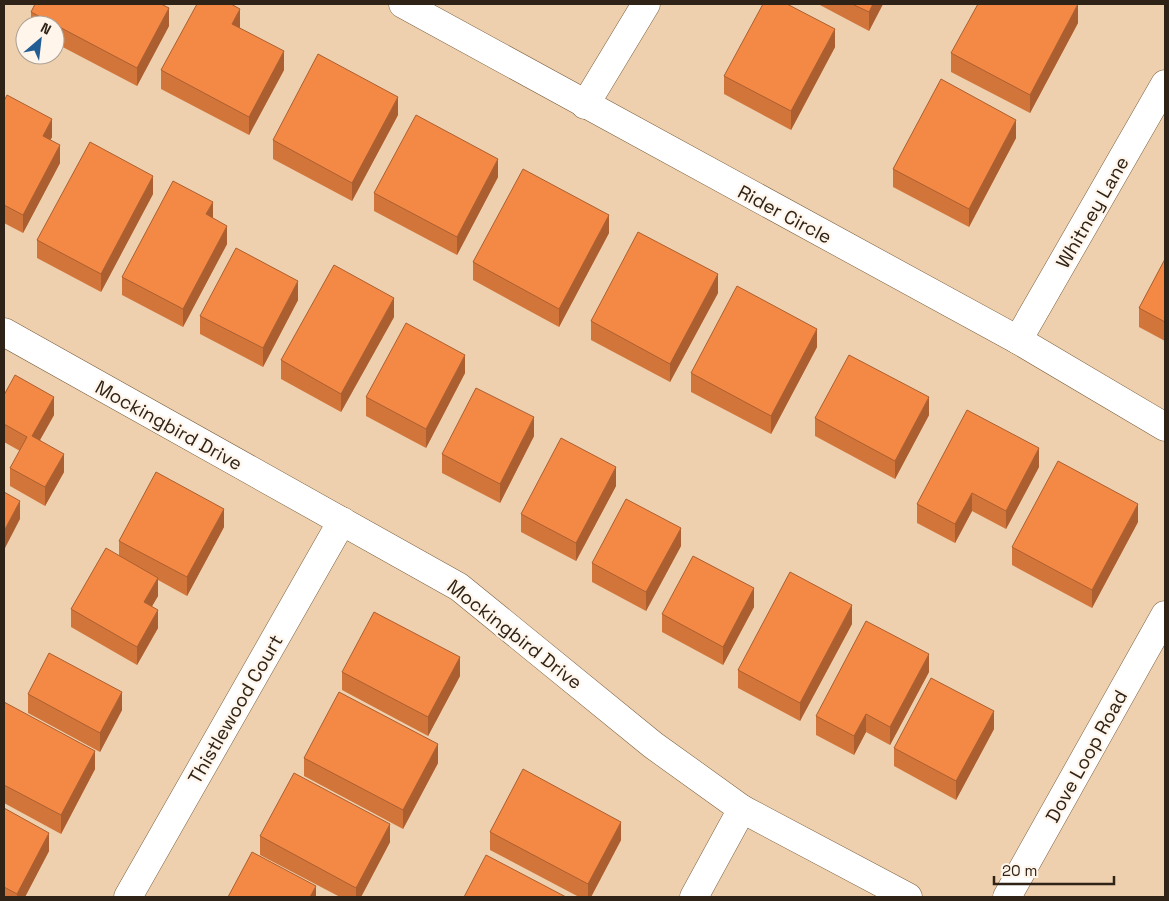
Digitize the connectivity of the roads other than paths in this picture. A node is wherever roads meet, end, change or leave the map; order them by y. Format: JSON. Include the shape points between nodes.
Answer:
{"nodes":[{"id":1,"x":402,"y":4,"type":"edge"},
{"id":2,"x":646,"y":4,"type":"edge"},
{"id":3,"x":1165,"y":84,"type":"edge"},
{"id":4,"x":585,"y":105,"type":"junction"},
{"id":5,"x":4,"y":332,"type":"edge"},
{"id":6,"x":1018,"y":340,"type":"junction"},
{"id":7,"x":1165,"y":427,"type":"edge"},
{"id":8,"x":342,"y":521,"type":"junction"},
{"id":9,"x":1165,"y":615,"type":"edge"},
{"id":10,"x":742,"y":809,"type":"junction"},
{"id":11,"x":128,"y":897,"type":"edge"},
{"id":12,"x":694,"y":897,"type":"edge"},
{"id":13,"x":908,"y":897,"type":"edge"},
{"id":14,"x":1007,"y":897,"type":"edge"}],
"edges":[{"from":1,"to":4,"type":"street","name":"Rider Circle"},
{"from":2,"to":4,"type":"street"},
{"from":3,"to":6,"type":"street","name":"Whitney Lane"},
{"from":4,"to":6,"type":"street","name":"Rider Circle"},
{"from":5,"to":8,"type":"street","name":"Mockingbird Drive"},
{"from":6,"to":7,"type":"street","name":"Rider Circle"},
{"from":8,"to":10,"type":"street","name":"Mockingbird Drive","via":[[460,587],[653,745]]},
{"from":8,"to":11,"type":"street","name":"Thistlewood Court"},
{"from":9,"to":14,"type":"street","name":"Dove Loop Road"},
{"from":10,"to":12,"type":"street"},
{"from":10,"to":13,"type":"street","name":"Mockingbird Drive"}]}
